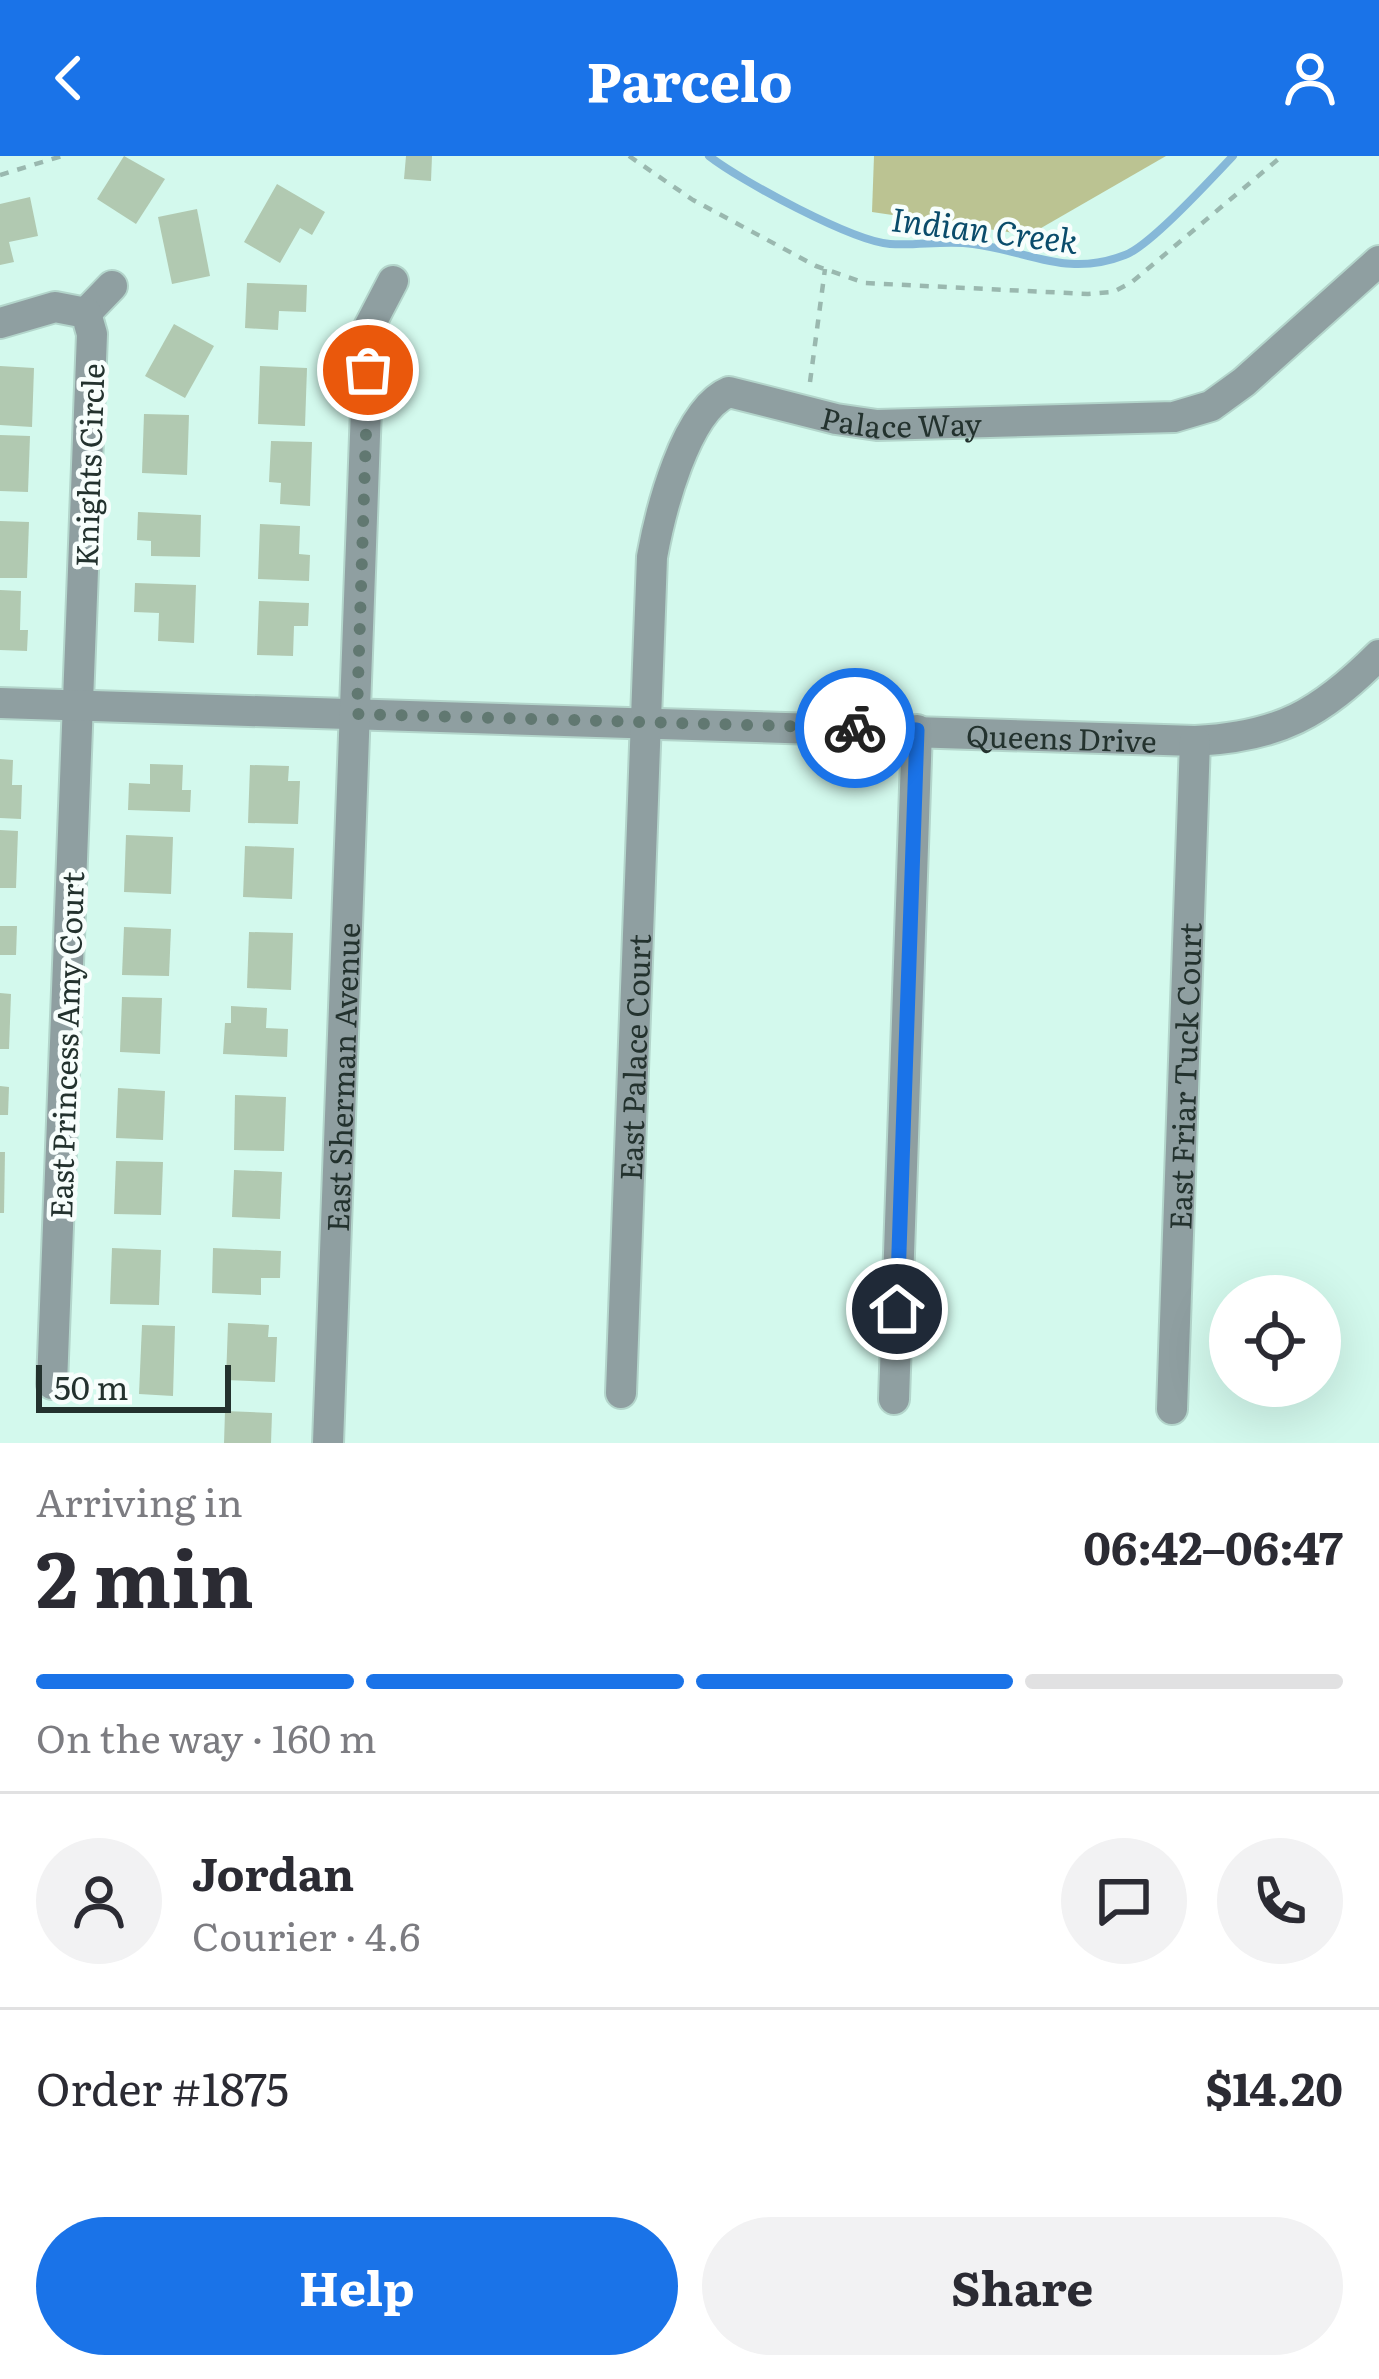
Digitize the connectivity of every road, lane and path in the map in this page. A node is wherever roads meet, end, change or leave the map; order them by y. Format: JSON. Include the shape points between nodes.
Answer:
{"nodes":[{"id":1,"x":62,"y":156,"type":"edge"},
{"id":2,"x":629,"y":156,"type":"edge"},
{"id":3,"x":1282,"y":156,"type":"edge"},
{"id":4,"x":0,"y":175,"type":"edge"},
{"id":5,"x":1379,"y":261,"type":"edge"},
{"id":6,"x":825,"y":269,"type":"junction"},
{"id":7,"x":393,"y":281,"type":"dead end"},
{"id":8,"x":112,"y":286,"type":"dead end"},
{"id":9,"x":86,"y":313,"type":"junction"},
{"id":10,"x":0,"y":323,"type":"edge"},
{"id":11,"x":806,"y":411,"type":"junction"},
{"id":12,"x":1379,"y":655,"type":"edge"},
{"id":13,"x":0,"y":703,"type":"edge"},
{"id":14,"x":78,"y":706,"type":"junction"},
{"id":15,"x":357,"y":714,"type":"junction"},
{"id":16,"x":645,"y":722,"type":"junction"},
{"id":17,"x":917,"y":730,"type":"junction"},
{"id":18,"x":1195,"y":741,"type":"junction"},
{"id":19,"x":52,"y":1384,"type":"dead end"},
{"id":20,"x":621,"y":1393,"type":"dead end"},
{"id":21,"x":894,"y":1399,"type":"dead end"},
{"id":22,"x":1172,"y":1409,"type":"dead end"},
{"id":23,"x":328,"y":1443,"type":"edge"}],
"edges":[{"from":1,"to":4,"type":"path"},
{"from":2,"to":6,"type":"path","via":[[692,200]]},
{"from":3,"to":6,"type":"path","via":[[1113,292],[865,283]]},
{"from":5,"to":11,"type":"street","name":"Palace Way","via":[[1244,382],[1211,406],[1174,417],[877,425]]},
{"from":6,"to":11,"type":"path"},
{"from":7,"to":15,"type":"street","name":"East Sherman Avenue","via":[[369,327]]},
{"from":8,"to":9,"type":"street"},
{"from":9,"to":10,"type":"street","via":[[55,307]]},
{"from":9,"to":14,"type":"street","name":"Knights Circle","via":[[92,363]]},
{"from":11,"to":16,"type":"street","name":"Palace Way","via":[[729,392],[714,398],[694,428],[652,557]]},
{"from":12,"to":18,"type":"street","name":"Queens Drive","via":[[1282,726],[1243,739]]},
{"from":13,"to":14,"type":"street","name":"Queens Drive"},
{"from":14,"to":15,"type":"street","name":"Queens Drive"},
{"from":14,"to":19,"type":"street","name":"East Princess Amy Court"},
{"from":15,"to":16,"type":"street","name":"Queens Drive"},
{"from":15,"to":23,"type":"street","name":"East Sherman Avenue"},
{"from":16,"to":17,"type":"street","name":"Queens Drive"},
{"from":16,"to":20,"type":"street","name":"East Palace Court"},
{"from":17,"to":18,"type":"street","name":"Queens Drive"},
{"from":17,"to":21,"type":"street"},
{"from":18,"to":22,"type":"street","name":"East Friar Tuck Court"}]}
